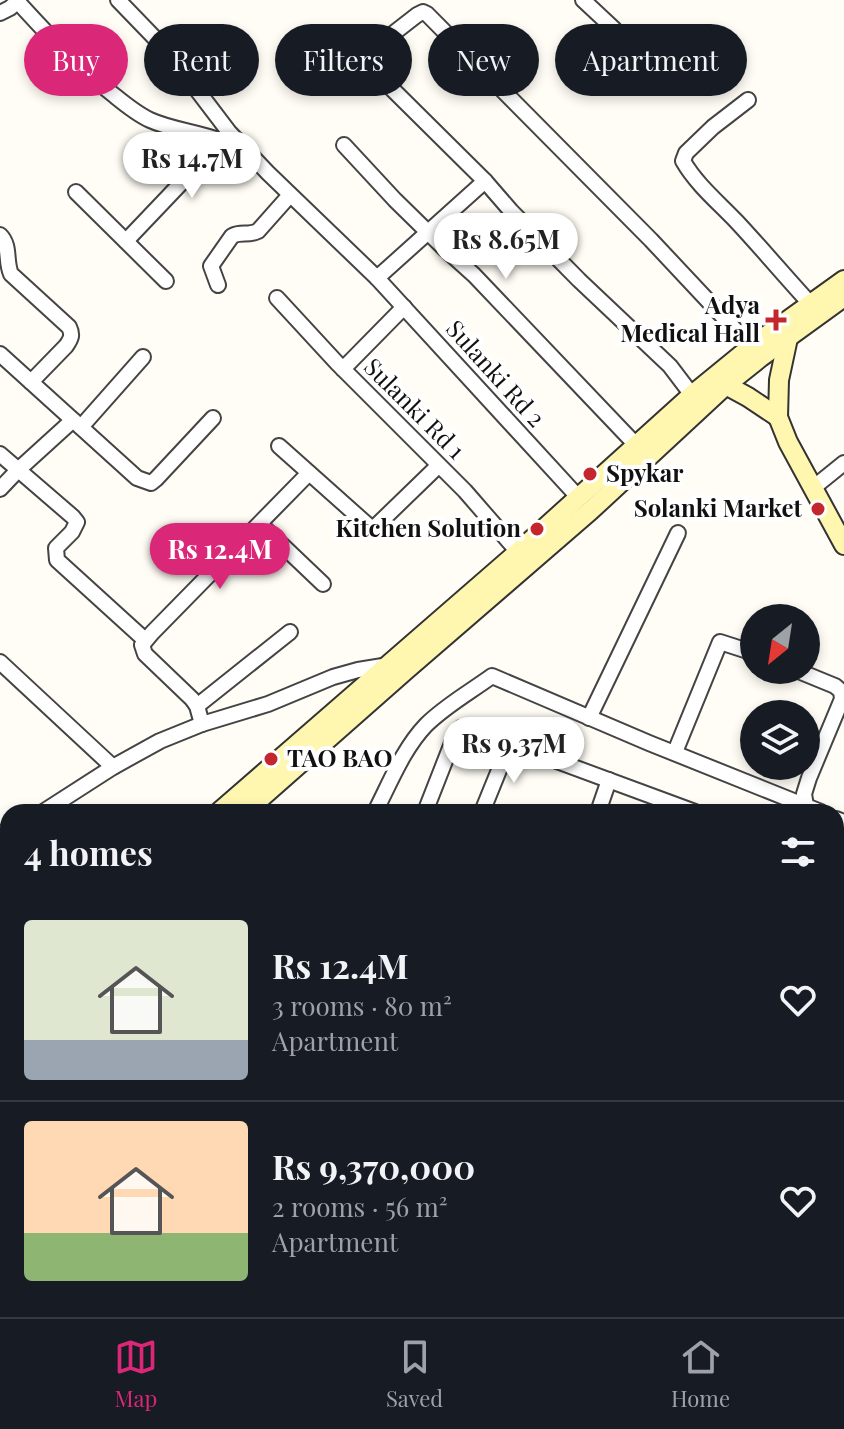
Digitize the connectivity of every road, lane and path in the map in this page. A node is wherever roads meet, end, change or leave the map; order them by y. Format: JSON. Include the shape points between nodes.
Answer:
{"nodes":[{"id":1,"x":118,"y":0,"type":"edge"},
{"id":2,"x":583,"y":0,"type":"edge"},
{"id":3,"x":18,"y":1,"type":"edge"},
{"id":4,"x":0,"y":13,"type":"edge"},
{"id":5,"x":609,"y":24,"type":"edge"},
{"id":6,"x":748,"y":100,"type":"dead end"},
{"id":7,"x":225,"y":137,"type":"junction"},
{"id":8,"x":344,"y":145,"type":"dead end"},
{"id":9,"x":485,"y":181,"type":"junction"},
{"id":10,"x":76,"y":192,"type":"dead end"},
{"id":11,"x":290,"y":195,"type":"junction"},
{"id":12,"x":428,"y":232,"type":"junction"},
{"id":13,"x":0,"y":235,"type":"edge"},
{"id":14,"x":126,"y":241,"type":"junction"},
{"id":15,"x":377,"y":278,"type":"junction"},
{"id":16,"x":844,"y":280,"type":"edge"},
{"id":17,"x":166,"y":281,"type":"dead end"},
{"id":18,"x":218,"y":285,"type":"dead end"},
{"id":19,"x":844,"y":297,"type":"edge"},
{"id":20,"x":277,"y":298,"type":"dead end"},
{"id":21,"x":404,"y":307,"type":"junction"},
{"id":22,"x":815,"y":309,"type":"junction"},
{"id":23,"x":784,"y":332,"type":"junction"},
{"id":24,"x":756,"y":351,"type":"junction"},
{"id":25,"x":0,"y":354,"type":"edge"},
{"id":26,"x":143,"y":357,"type":"dead end"},
{"id":27,"x":343,"y":369,"type":"junction"},
{"id":28,"x":722,"y":380,"type":"junction"},
{"id":29,"x":31,"y":382,"type":"junction"},
{"id":30,"x":692,"y":395,"type":"junction"},
{"id":31,"x":778,"y":417,"type":"junction"},
{"id":32,"x":213,"y":418,"type":"dead end"},
{"id":33,"x":77,"y":423,"type":"junction"},
{"id":34,"x":636,"y":445,"type":"junction"},
{"id":35,"x":279,"y":446,"type":"dead end"},
{"id":36,"x":0,"y":454,"type":"edge"},
{"id":37,"x":844,"y":463,"type":"edge"},
{"id":38,"x":438,"y":466,"type":"junction"},
{"id":39,"x":18,"y":470,"type":"junction"},
{"id":40,"x":309,"y":473,"type":"junction"},
{"id":41,"x":813,"y":488,"type":"junction"},
{"id":42,"x":0,"y":489,"type":"edge"},
{"id":43,"x":579,"y":498,"type":"junction"},
{"id":44,"x":260,"y":524,"type":"junction"},
{"id":45,"x":678,"y":533,"type":"dead end"},
{"id":46,"x":844,"y":545,"type":"edge"},
{"id":47,"x":518,"y":552,"type":"junction"},
{"id":48,"x":323,"y":584,"type":"dead end"},
{"id":49,"x":290,"y":632,"type":"dead end"},
{"id":50,"x":145,"y":640,"type":"junction"},
{"id":51,"x":740,"y":648,"type":"edge"},
{"id":52,"x":0,"y":662,"type":"edge"},
{"id":53,"x":389,"y":665,"type":"junction"},
{"id":54,"x":820,"y":680,"type":"edge"},
{"id":55,"x":197,"y":706,"type":"junction"},
{"id":56,"x":589,"y":718,"type":"junction"},
{"id":57,"x":202,"y":724,"type":"junction"},
{"id":58,"x":510,"y":743,"type":"junction"},
{"id":59,"x":675,"y":752,"type":"junction"},
{"id":60,"x":113,"y":767,"type":"junction"},
{"id":61,"x":609,"y":780,"type":"junction"},
{"id":62,"x":55,"y":804,"type":"edge"},
{"id":63,"x":228,"y":804,"type":"edge"},
{"id":64,"x":254,"y":804,"type":"edge"},
{"id":65,"x":379,"y":804,"type":"edge"},
{"id":66,"x":428,"y":804,"type":"edge"},
{"id":67,"x":486,"y":804,"type":"edge"},
{"id":68,"x":601,"y":804,"type":"edge"},
{"id":69,"x":674,"y":804,"type":"edge"},
{"id":70,"x":801,"y":804,"type":"edge"},
{"id":71,"x":806,"y":804,"type":"edge"}],
"edges":[{"from":1,"to":7,"type":"street","name":"Sulanki Rd 2","via":[[175,59]]},
{"from":2,"to":5,"type":"street"},
{"from":3,"to":4,"type":"street"},
{"from":3,"to":7,"type":"street","via":[[84,71],[135,112],[157,123]]},
{"from":6,"to":22,"type":"street","via":[[713,127],[683,161]]},
{"from":7,"to":11,"type":"street","name":"Sulanki Rd 2"},
{"from":7,"to":14,"type":"street"},
{"from":8,"to":12,"type":"street"},
{"from":9,"to":12,"type":"street"},
{"from":9,"to":24,"type":"street","via":[[370,65],[369,55],[423,12]]},
{"from":9,"to":30,"type":"street","via":[[670,366]]},
{"from":10,"to":14,"type":"street"},
{"from":11,"to":15,"type":"street","name":"Sulanki Rd 2"},
{"from":11,"to":18,"type":"street","via":[[258,231],[232,236],[211,266]]},
{"from":12,"to":15,"type":"street"},
{"from":12,"to":34,"type":"street"},
{"from":13,"to":29,"type":"street","via":[[11,274],[72,333]]},
{"from":14,"to":17,"type":"street"},
{"from":15,"to":21,"type":"street","name":"Sulanki Rd 2"},
{"from":16,"to":22,"type":"main road"},
{"from":19,"to":22,"type":"main road"},
{"from":20,"to":27,"type":"street","name":"Sulanki Rd 1"},
{"from":21,"to":27,"type":"street"},
{"from":21,"to":43,"type":"street","name":"Sulanki Rd 2"},
{"from":22,"to":23,"type":"main road"},
{"from":23,"to":24,"type":"main road"},
{"from":23,"to":31,"type":"main road"},
{"from":24,"to":28,"type":"main road"},
{"from":25,"to":29,"type":"street"},
{"from":26,"to":33,"type":"street"},
{"from":27,"to":38,"type":"street","name":"Sulanki Rd 1"},
{"from":28,"to":30,"type":"main road"},
{"from":28,"to":31,"type":"main road"},
{"from":28,"to":64,"type":"main road","via":[[590,511]]},
{"from":29,"to":33,"type":"street"},
{"from":30,"to":34,"type":"main road"},
{"from":31,"to":41,"type":"main road"},
{"from":32,"to":33,"type":"street","via":[[151,483],[137,478]]},
{"from":33,"to":39,"type":"street"},
{"from":34,"to":43,"type":"main road"},
{"from":35,"to":40,"type":"street"},
{"from":36,"to":39,"type":"street"},
{"from":37,"to":41,"type":"street"},
{"from":38,"to":40,"type":"street","via":[[374,528]]},
{"from":38,"to":47,"type":"street","name":"Sulanki Rd 1"},
{"from":39,"to":42,"type":"street"},
{"from":39,"to":50,"type":"street","via":[[77,522],[56,548],[57,560]]},
{"from":40,"to":44,"type":"street"},
{"from":41,"to":46,"type":"main road"},
{"from":43,"to":47,"type":"main road"},
{"from":44,"to":48,"type":"street"},
{"from":44,"to":50,"type":"street"},
{"from":45,"to":56,"type":"street"},
{"from":47,"to":53,"type":"main road"},
{"from":49,"to":55,"type":"street"},
{"from":50,"to":55,"type":"street","via":[[145,654]]},
{"from":51,"to":59,"type":"street","via":[[720,642]]},
{"from":52,"to":60,"type":"street"},
{"from":53,"to":57,"type":"street","via":[[333,677]]},
{"from":53,"to":63,"type":"main road"},
{"from":54,"to":71,"type":"street","via":[[841,691],[842,699],[804,794]]},
{"from":55,"to":57,"type":"street"},
{"from":56,"to":59,"type":"street"},
{"from":56,"to":65,"type":"street","via":[[492,676],[426,726]]},
{"from":57,"to":60,"type":"street"},
{"from":58,"to":61,"type":"street"},
{"from":58,"to":66,"type":"street","via":[[461,728]]},
{"from":58,"to":67,"type":"street"},
{"from":59,"to":70,"type":"street"},
{"from":60,"to":62,"type":"street"},
{"from":61,"to":68,"type":"street"},
{"from":61,"to":69,"type":"street"}]}
